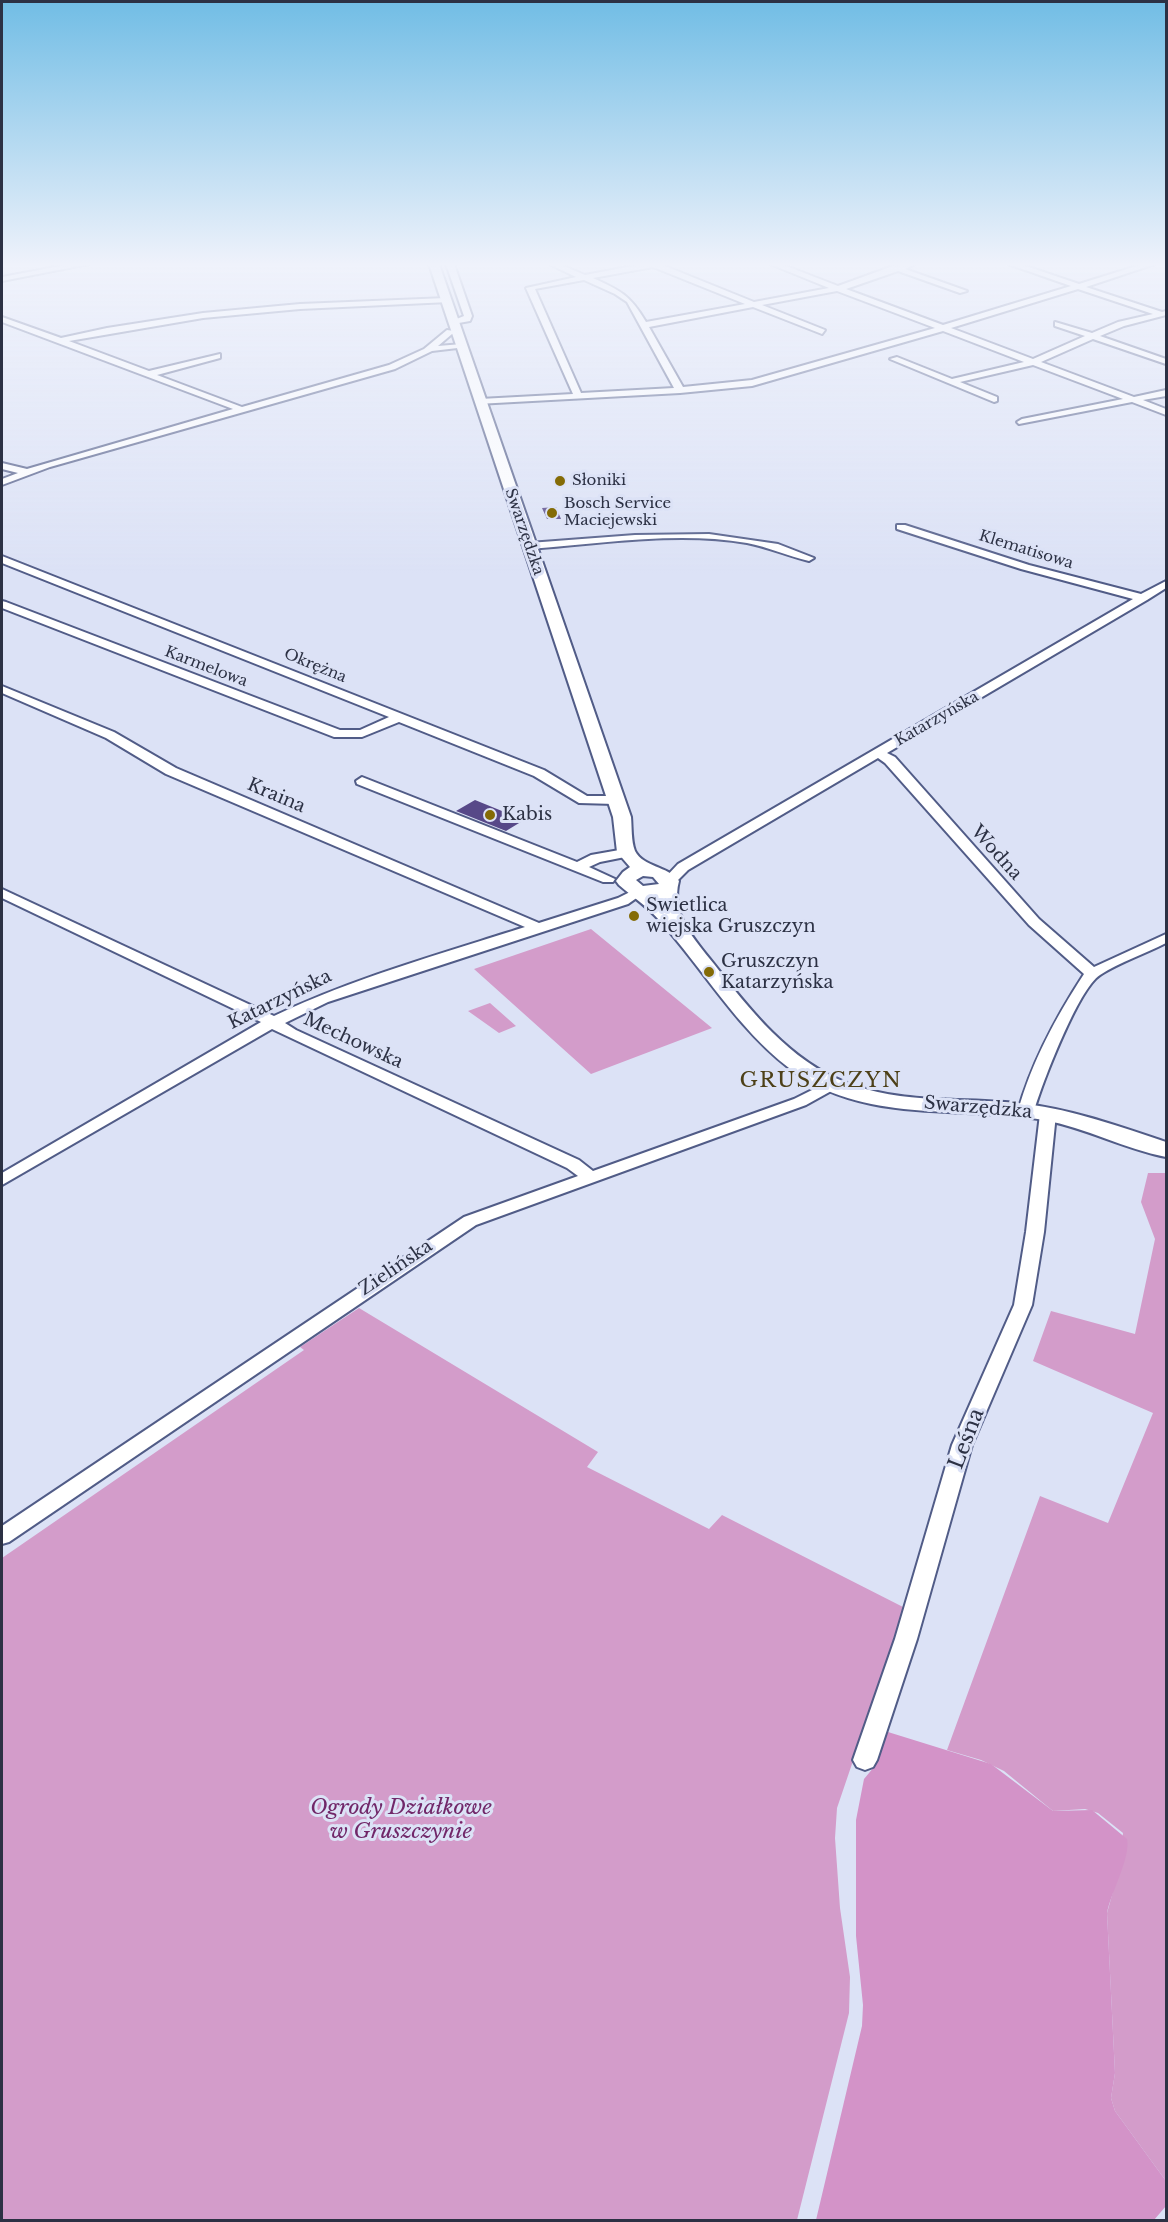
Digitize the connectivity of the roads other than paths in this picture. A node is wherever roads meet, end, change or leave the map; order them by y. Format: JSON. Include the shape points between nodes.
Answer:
{"nodes":[{"id":1,"x":130,"y":368,"type":"edge"},
{"id":2,"x":175,"y":368,"type":"edge"},
{"id":3,"x":388,"y":368,"type":"edge"},
{"id":4,"x":469,"y":368,"type":"edge"},
{"id":5,"x":565,"y":368,"type":"edge"},
{"id":6,"x":667,"y":368,"type":"edge"},
{"id":7,"x":805,"y":368,"type":"edge"},
{"id":8,"x":916,"y":368,"type":"edge"},
{"id":9,"x":1009,"y":368,"type":"edge"},
{"id":10,"x":1049,"y":368,"type":"edge"},
{"id":11,"x":149,"y":375,"type":"junction"},
{"id":12,"x":950,"y":381,"type":"junction"},
{"id":13,"x":680,"y":390,"type":"junction"},
{"id":14,"x":1167,"y":393,"type":"edge"},
{"id":15,"x":578,"y":396,"type":"junction"},
{"id":16,"x":994,"y":399,"type":"dead end"},
{"id":17,"x":1136,"y":400,"type":"junction"},
{"id":18,"x":480,"y":402,"type":"junction"},
{"id":19,"x":243,"y":410,"type":"junction"},
{"id":20,"x":1167,"y":412,"type":"edge"},
{"id":21,"x":1022,"y":422,"type":"dead end"},
{"id":22,"x":2,"y":466,"type":"edge"},
{"id":23,"x":26,"y":472,"type":"junction"},
{"id":24,"x":2,"y":482,"type":"edge"},
{"id":25,"x":901,"y":526,"type":"dead end"},
{"id":26,"x":529,"y":546,"type":"junction"},
{"id":27,"x":809,"y":558,"type":"dead end"},
{"id":28,"x":2,"y":559,"type":"edge"},
{"id":29,"x":1167,"y":584,"type":"edge"},
{"id":30,"x":1143,"y":598,"type":"junction"},
{"id":31,"x":2,"y":604,"type":"edge"},
{"id":32,"x":3,"y":689,"type":"dead end"},
{"id":33,"x":399,"y":717,"type":"junction"},
{"id":34,"x":878,"y":753,"type":"junction"},
{"id":35,"x":362,"y":781,"type":"dead end"},
{"id":36,"x":615,"y":800,"type":"junction"},
{"id":37,"x":619,"y":854,"type":"junction"},
{"id":38,"x":579,"y":866,"type":"junction"},
{"id":39,"x":664,"y":879,"type":"junction"},
{"id":40,"x":625,"y":883,"type":"junction"},
{"id":41,"x":2,"y":893,"type":"edge"},
{"id":42,"x":675,"y":926,"type":"junction"},
{"id":43,"x":539,"y":927,"type":"junction"},
{"id":44,"x":1167,"y":938,"type":"edge"},
{"id":45,"x":1092,"y":973,"type":"junction"},
{"id":46,"x":273,"y":1022,"type":"junction"},
{"id":47,"x":834,"y":1085,"type":"junction"},
{"id":48,"x":1037,"y":1113,"type":"junction"},
{"id":49,"x":1167,"y":1150,"type":"edge"},
{"id":50,"x":590,"y":1177,"type":"junction"},
{"id":51,"x":2,"y":1180,"type":"edge"},
{"id":52,"x":2,"y":1536,"type":"edge"},
{"id":53,"x":865,"y":1760,"type":"dead end"}],
"edges":[{"from":1,"to":11,"type":"street"},
{"from":2,"to":11,"type":"street"},
{"from":3,"to":19,"type":"street"},
{"from":4,"to":18,"type":"street","name":"Swarzędzka"},
{"from":5,"to":15,"type":"street"},
{"from":6,"to":13,"type":"street"},
{"from":7,"to":13,"type":"street","via":[[752,383]]},
{"from":8,"to":12,"type":"street"},
{"from":9,"to":12,"type":"street"},
{"from":10,"to":17,"type":"street"},
{"from":11,"to":19,"type":"street"},
{"from":12,"to":16,"type":"street"},
{"from":13,"to":15,"type":"street"},
{"from":14,"to":17,"type":"street"},
{"from":15,"to":18,"type":"street"},
{"from":17,"to":20,"type":"street"},
{"from":17,"to":21,"type":"street"},
{"from":18,"to":26,"type":"street","name":"Swarzędzka"},
{"from":19,"to":23,"type":"street"},
{"from":22,"to":23,"type":"street"},
{"from":23,"to":24,"type":"street"},
{"from":25,"to":30,"type":"street","name":"Klematisowa","via":[[1024,567]]},
{"from":26,"to":27,"type":"street","via":[[700,536],[761,542]]},
{"from":26,"to":36,"type":"street","name":"Swarzędzka"},
{"from":28,"to":33,"type":"street","name":"Okrężna"},
{"from":29,"to":30,"type":"street","name":"Katarzyńska"},
{"from":30,"to":34,"type":"street","name":"Katarzyńska"},
{"from":31,"to":33,"type":"street","name":"Karmelowa","via":[[338,734],[352,737]]},
{"from":32,"to":43,"type":"street","name":"Kraina","via":[[110,735],[171,771]]},
{"from":33,"to":36,"type":"street","name":"Okrężna","via":[[539,773],[584,800]]},
{"from":34,"to":39,"type":"street","name":"Katarzyńska"},
{"from":34,"to":45,"type":"street","name":"Wodna","via":[[890,760],[1034,922]]},
{"from":35,"to":38,"type":"street"},
{"from":36,"to":37,"type":"street","name":"Swarzędzka","via":[[622,816]]},
{"from":37,"to":38,"type":"street"},
{"from":37,"to":39,"type":"street"},
{"from":37,"to":40,"type":"street","name":"Swarzędzka"},
{"from":38,"to":40,"type":"street"},
{"from":39,"to":40,"type":"street","via":[[638,871]]},
{"from":39,"to":42,"type":"street","name":"Swarzędzka"},
{"from":40,"to":42,"type":"street","name":"Swarzędzka","via":[[648,898]]},
{"from":40,"to":43,"type":"street","name":"Katarzyńska","via":[[623,901]]},
{"from":41,"to":46,"type":"street","name":"Mechowska"},
{"from":42,"to":47,"type":"street","name":"Swarzędzka","via":[[709,972],[766,1035],[801,1067]]},
{"from":43,"to":46,"type":"street","name":"Katarzyńska","via":[[347,989]]},
{"from":44,"to":45,"type":"street"},
{"from":45,"to":48,"type":"street","name":"Leśna","via":[[1064,1016],[1030,1095]]},
{"from":46,"to":50,"type":"street","name":"Mechowska","via":[[573,1164]]},
{"from":46,"to":51,"type":"street","name":"Katarzyńska"},
{"from":47,"to":48,"type":"street","name":"Swarzędzka","via":[[877,1097]]},
{"from":47,"to":50,"type":"street","name":"Zielińska","via":[[800,1102]]},
{"from":48,"to":49,"type":"street","name":"Swarzędzka"},
{"from":48,"to":53,"type":"street","name":"Leśna","via":[[1034,1244],[1023,1305],[962,1445],[906,1640]]},
{"from":50,"to":52,"type":"street","name":"Zielińska","via":[[489,1213],[452,1231]]}]}
